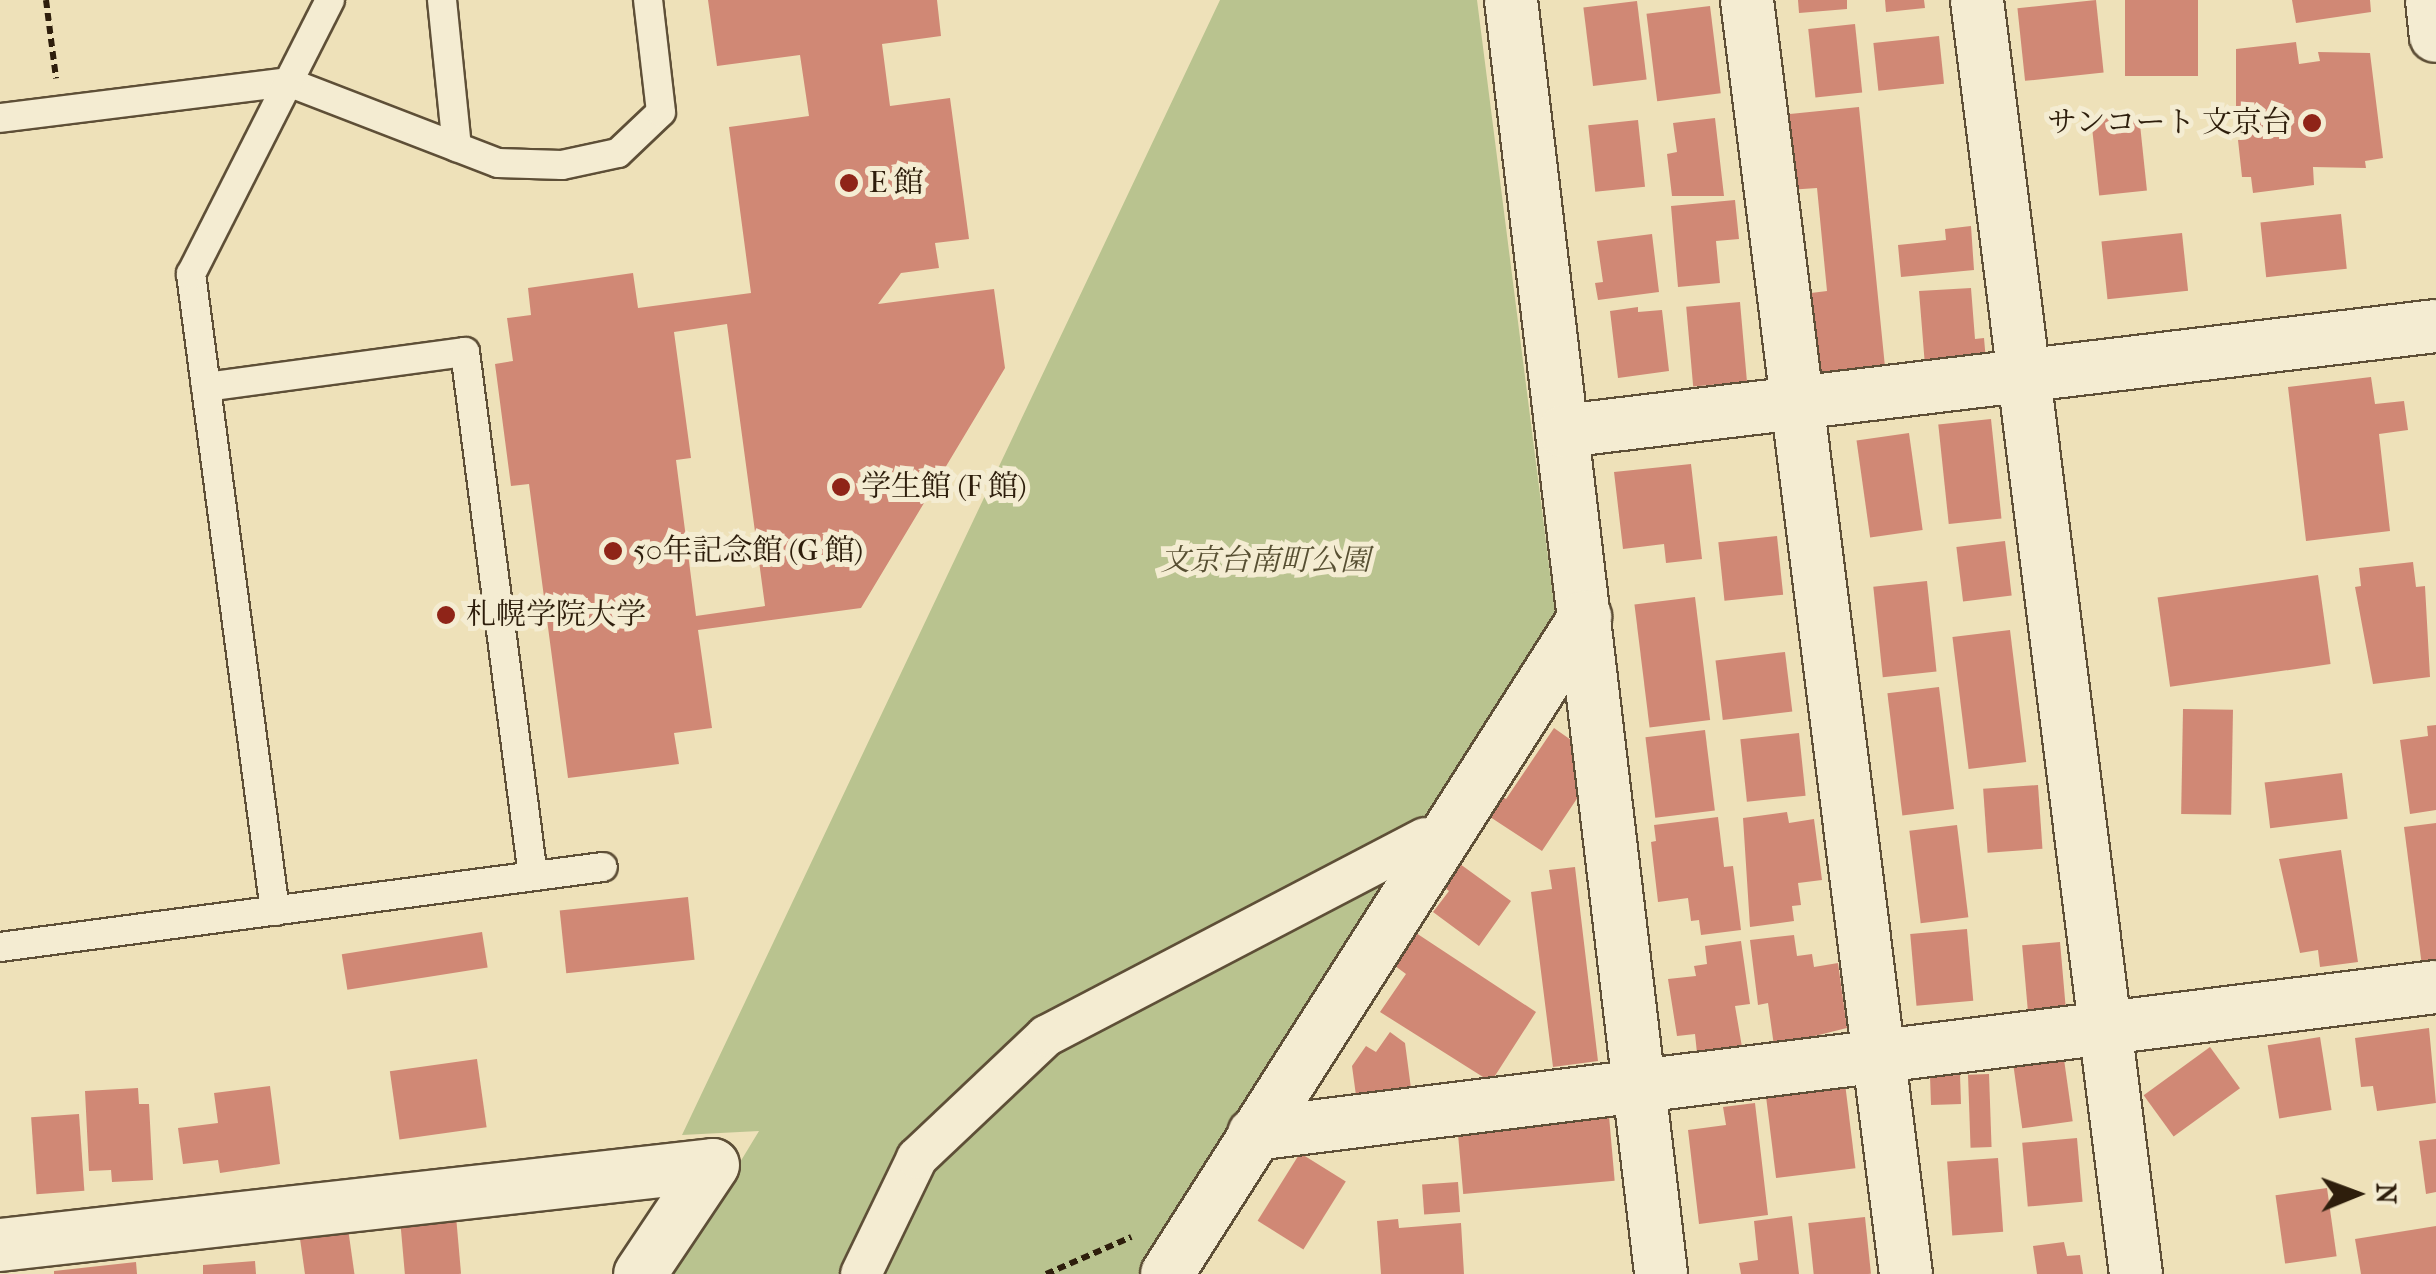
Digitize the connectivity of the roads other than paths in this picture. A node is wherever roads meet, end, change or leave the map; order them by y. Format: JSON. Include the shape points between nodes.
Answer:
{"nodes":[{"id":1,"x":330,"y":0,"type":"edge"},
{"id":2,"x":442,"y":0,"type":"edge"},
{"id":3,"x":648,"y":0,"type":"edge"},
{"id":4,"x":1511,"y":0,"type":"edge"},
{"id":5,"x":1747,"y":0,"type":"edge"},
{"id":6,"x":1977,"y":0,"type":"edge"},
{"id":7,"x":2432,"y":0,"type":"edge"},
{"id":8,"x":2436,"y":36,"type":"edge"},
{"id":9,"x":288,"y":82,"type":"junction"},
{"id":10,"x":0,"y":118,"type":"edge"},
{"id":11,"x":457,"y":147,"type":"junction"},
{"id":12,"x":2436,"y":326,"type":"edge"},
{"id":13,"x":2022,"y":372,"type":"junction"},
{"id":14,"x":206,"y":387,"type":"junction"},
{"id":15,"x":1796,"y":406,"type":"junction"},
{"id":16,"x":1564,"y":430,"type":"junction"},
{"id":17,"x":1586,"y":616,"type":"junction"},
{"id":18,"x":1424,"y":838,"type":"dead end"},
{"id":19,"x":603,"y":867,"type":"dead end"},
{"id":20,"x":533,"y":876,"type":"junction"},
{"id":21,"x":275,"y":910,"type":"junction"},
{"id":22,"x":0,"y":947,"type":"edge"},
{"id":23,"x":2436,"y":987,"type":"edge"},
{"id":24,"x":2105,"y":1028,"type":"junction"},
{"id":25,"x":1879,"y":1056,"type":"junction"},
{"id":26,"x":1638,"y":1084,"type":"junction"},
{"id":27,"x":1254,"y":1134,"type":"junction"},
{"id":28,"x":0,"y":1245,"type":"edge"},
{"id":29,"x":1150,"y":1255,"type":"edge"},
{"id":30,"x":640,"y":1274,"type":"edge"},
{"id":31,"x":861,"y":1274,"type":"edge"},
{"id":32,"x":1661,"y":1274,"type":"edge"},
{"id":33,"x":1906,"y":1274,"type":"edge"},
{"id":34,"x":2136,"y":1274,"type":"edge"}],
"edges":[{"from":1,"to":9,"type":"lane"},
{"from":2,"to":11,"type":"lane"},
{"from":3,"to":11,"type":"lane","via":[[661,112],[618,154],[562,165],[498,164]]},
{"from":4,"to":16,"type":"street"},
{"from":5,"to":15,"type":"street"},
{"from":6,"to":13,"type":"street"},
{"from":7,"to":8,"type":"street"},
{"from":9,"to":10,"type":"lane"},
{"from":9,"to":11,"type":"lane"},
{"from":9,"to":14,"type":"lane","via":[[192,274]]},
{"from":12,"to":13,"type":"street"},
{"from":13,"to":15,"type":"street"},
{"from":13,"to":24,"type":"street"},
{"from":14,"to":20,"type":"lane","via":[[464,352]]},
{"from":14,"to":21,"type":"lane"},
{"from":15,"to":16,"type":"street"},
{"from":15,"to":25,"type":"street"},
{"from":16,"to":17,"type":"street"},
{"from":17,"to":26,"type":"street"},
{"from":17,"to":27,"type":"street"},
{"from":18,"to":31,"type":"street","via":[[1046,1036],[917,1158]]},
{"from":19,"to":20,"type":"lane"},
{"from":20,"to":21,"type":"lane"},
{"from":21,"to":22,"type":"lane"},
{"from":23,"to":24,"type":"street"},
{"from":24,"to":25,"type":"street"},
{"from":24,"to":34,"type":"street"},
{"from":25,"to":26,"type":"street"},
{"from":25,"to":33,"type":"street"},
{"from":26,"to":27,"type":"street"},
{"from":26,"to":32,"type":"street"},
{"from":27,"to":29,"type":"street"},
{"from":28,"to":30,"type":"street","via":[[713,1165]]}]}
